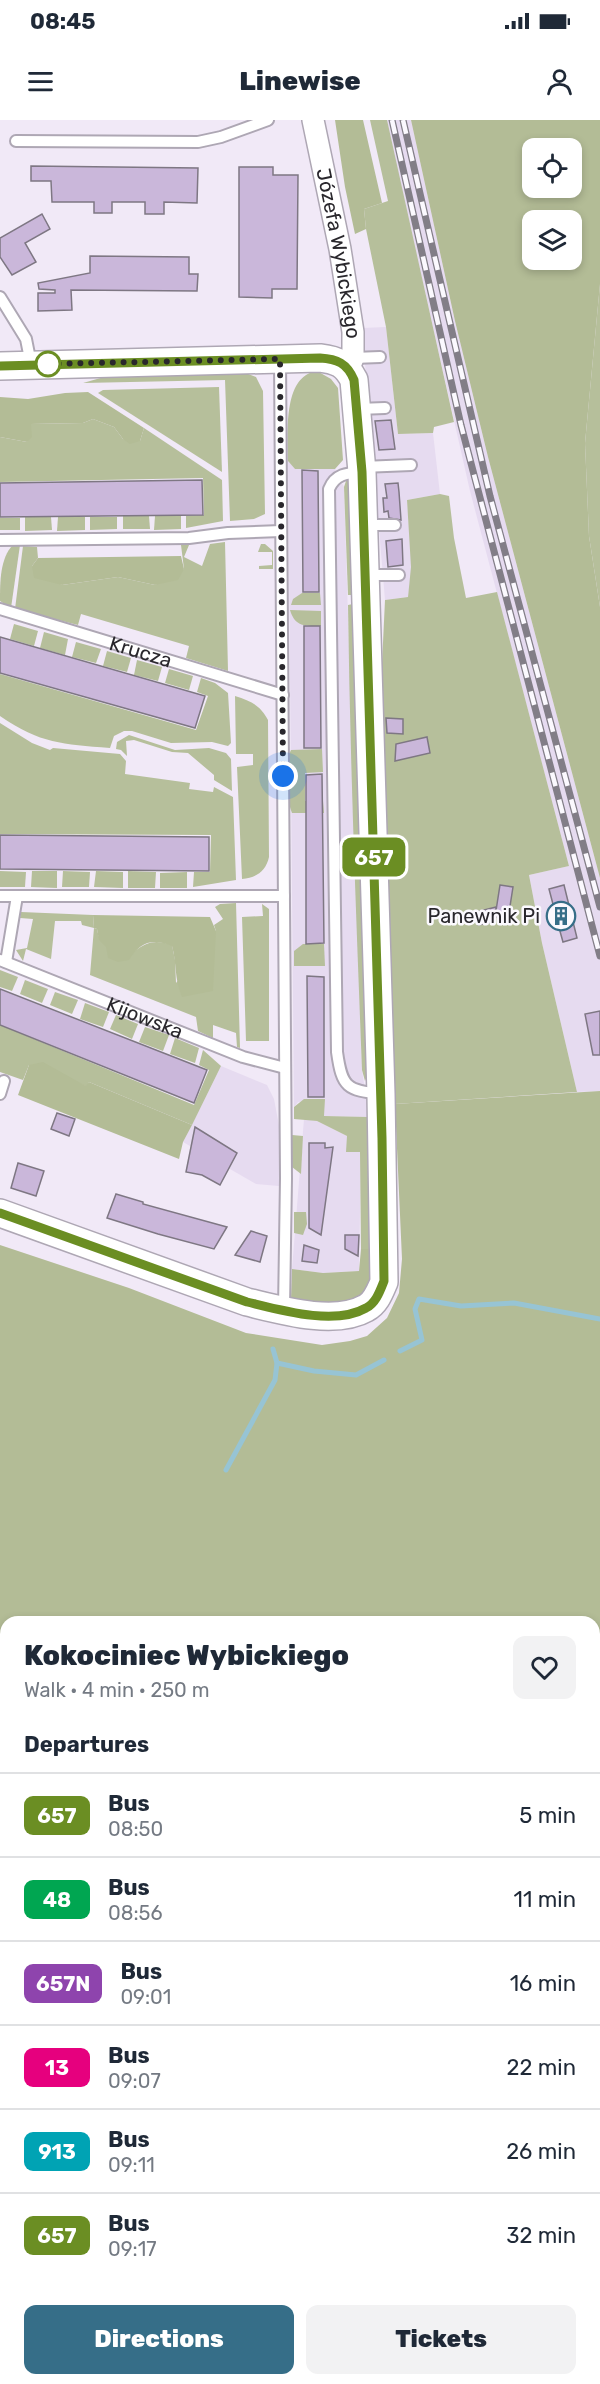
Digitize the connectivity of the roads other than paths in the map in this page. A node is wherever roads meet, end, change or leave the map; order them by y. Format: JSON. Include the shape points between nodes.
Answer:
{"nodes":[{"id":1,"x":268,"y":120,"type":"edge"},
{"id":2,"x":313,"y":120,"type":"edge"},
{"id":3,"x":16,"y":141,"type":"dead end"},
{"id":4,"x":0,"y":297,"type":"edge"},
{"id":5,"x":380,"y":357,"type":"dead end"},
{"id":6,"x":280,"y":359,"type":"junction"},
{"id":7,"x":351,"y":363,"type":"junction"},
{"id":8,"x":31,"y":365,"type":"junction"},
{"id":9,"x":0,"y":366,"type":"edge"},
{"id":10,"x":358,"y":408,"type":"junction"},
{"id":11,"x":385,"y":408,"type":"dead end"},
{"id":12,"x":411,"y":465,"type":"dead end"},
{"id":13,"x":362,"y":470,"type":"junction"},
{"id":14,"x":364,"y":525,"type":"junction"},
{"id":15,"x":395,"y":525,"type":"dead end"},
{"id":16,"x":281,"y":531,"type":"junction"},
{"id":17,"x":1,"y":543,"type":"edge"},
{"id":18,"x":365,"y":575,"type":"junction"},
{"id":19,"x":399,"y":575,"type":"dead end"},
{"id":20,"x":0,"y":609,"type":"edge"},
{"id":21,"x":283,"y":695,"type":"junction"},
{"id":22,"x":0,"y":896,"type":"edge"},
{"id":23,"x":17,"y":896,"type":"junction"},
{"id":24,"x":284,"y":896,"type":"junction"},
{"id":25,"x":3,"y":961,"type":"edge"},
{"id":26,"x":285,"y":1068,"type":"junction"},
{"id":27,"x":4,"y":1081,"type":"dead end"},
{"id":28,"x":0,"y":1094,"type":"edge"},
{"id":29,"x":381,"y":1094,"type":"junction"},
{"id":30,"x":0,"y":1213,"type":"edge"},
{"id":31,"x":284,"y":1311,"type":"junction"}],
"edges":[{"from":1,"to":3,"type":"lane","via":[[198,142]]},
{"from":2,"to":7,"type":"street","name":"Józefa Wybickiego","via":[[347,289],[353,332]]},
{"from":4,"to":8,"type":"lane","via":[[26,339]]},
{"from":5,"to":7,"type":"lane"},
{"from":6,"to":7,"type":"street"},
{"from":6,"to":8,"type":"street"},
{"from":6,"to":16,"type":"lane"},
{"from":7,"to":10,"type":"street","name":"Józefa Wybickiego"},
{"from":8,"to":9,"type":"street"},
{"from":10,"to":11,"type":"lane"},
{"from":10,"to":13,"type":"street","name":"Józefa Wybickiego"},
{"from":12,"to":13,"type":"lane"},
{"from":13,"to":14,"type":"street","name":"Józefa Wybickiego"},
{"from":13,"to":29,"type":"lane","via":[[337,477],[329,489],[337,1052],[348,1086]]},
{"from":14,"to":15,"type":"lane"},
{"from":14,"to":18,"type":"street","name":"Józefa Wybickiego"},
{"from":16,"to":17,"type":"lane","via":[[189,538]]},
{"from":16,"to":21,"type":"lane"},
{"from":18,"to":19,"type":"lane"},
{"from":18,"to":29,"type":"street","name":"Józefa Wybickiego"},
{"from":20,"to":21,"type":"lane","name":"Krucza"},
{"from":21,"to":24,"type":"lane"},
{"from":22,"to":23,"type":"lane"},
{"from":23,"to":24,"type":"lane"},
{"from":23,"to":25,"type":"lane","name":"Kijowska"},
{"from":24,"to":26,"type":"lane"},
{"from":25,"to":26,"type":"lane","name":"Kijowska","via":[[243,1057]]},
{"from":26,"to":31,"type":"lane"},
{"from":27,"to":28,"type":"lane"},
{"from":29,"to":31,"type":"street","name":"Józefa Wybickiego","via":[[385,1249],[384,1281],[379,1294],[368,1308],[357,1312],[333,1315]]},
{"from":30,"to":31,"type":"street","via":[[247,1302]]}]}
